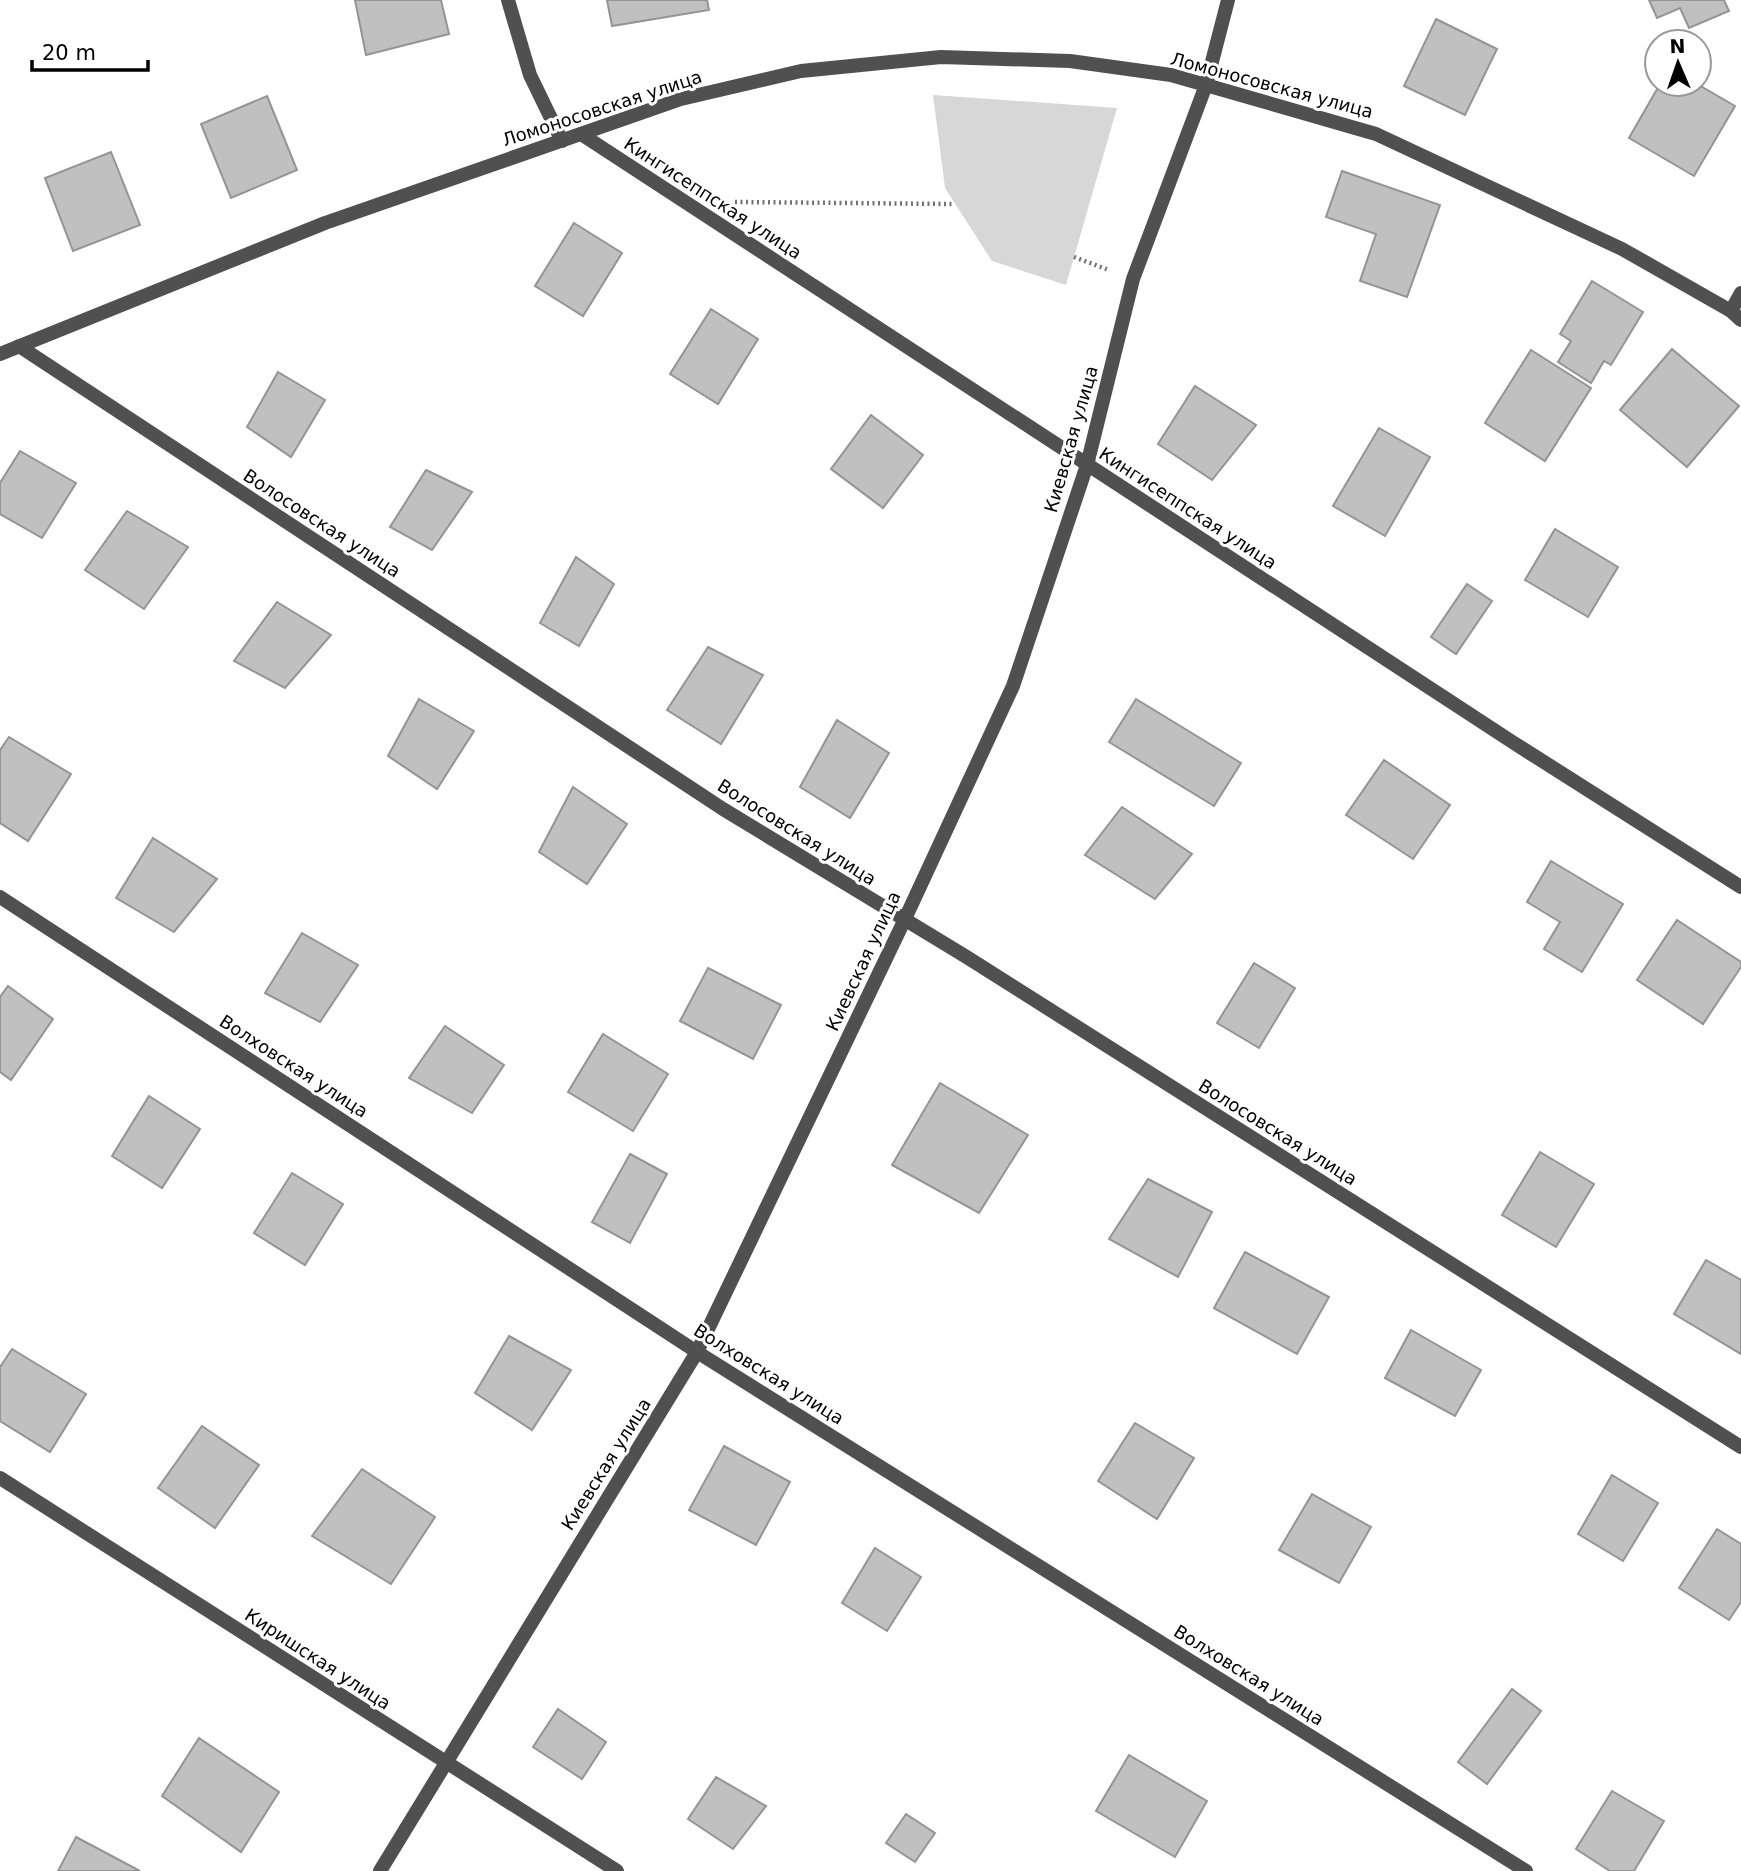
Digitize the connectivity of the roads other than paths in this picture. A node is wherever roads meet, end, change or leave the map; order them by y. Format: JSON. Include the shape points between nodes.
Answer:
{"nodes":[{"id":1,"x":508,"y":0,"type":"edge"},
{"id":2,"x":1228,"y":0,"type":"edge"},
{"id":3,"x":1206,"y":85,"type":"junction"},
{"id":4,"x":581,"y":134,"type":"junction"},
{"id":5,"x":562,"y":141,"type":"junction"},
{"id":6,"x":1741,"y":293,"type":"edge"},
{"id":7,"x":1736,"y":316,"type":"edge"},
{"id":8,"x":19,"y":346,"type":"junction"},
{"id":9,"x":0,"y":354,"type":"edge"},
{"id":10,"x":1087,"y":465,"type":"junction"},
{"id":11,"x":1741,"y":887,"type":"edge"},
{"id":12,"x":0,"y":897,"type":"edge"},
{"id":13,"x":904,"y":920,"type":"junction"},
{"id":14,"x":697,"y":1352,"type":"junction"},
{"id":15,"x":1741,"y":1447,"type":"edge"},
{"id":16,"x":0,"y":1478,"type":"edge"},
{"id":17,"x":445,"y":1763,"type":"junction"},
{"id":18,"x":380,"y":1871,"type":"edge"},
{"id":19,"x":617,"y":1871,"type":"edge"},
{"id":20,"x":1526,"y":1871,"type":"edge"}],
"edges":[{"from":1,"to":5,"type":"street","via":[[530,75]]},
{"from":2,"to":3,"type":"street","name":"Киевская улица"},
{"from":3,"to":4,"type":"street","name":"Ломоносовская улица","via":[[1171,75],[1070,61],[941,57],[801,71],[681,99]]},
{"from":3,"to":7,"type":"street","name":"Ломоносовская улица","via":[[1376,134],[1622,249]]},
{"from":3,"to":10,"type":"street","name":"Киевская улица","via":[[1133,278]]},
{"from":4,"to":5,"type":"street","name":"Ломоносовская улица"},
{"from":4,"to":10,"type":"street","name":"Кингисеппская улица"},
{"from":5,"to":8,"type":"street","name":"Ломоносовская улица","via":[[325,223]]},
{"from":6,"to":7,"type":"street"},
{"from":8,"to":9,"type":"street","name":"Ломоносовская улица"},
{"from":8,"to":13,"type":"street","name":"Волосовская улица","via":[[723,809]]},
{"from":10,"to":11,"type":"street","name":"Кингисеппская улица"},
{"from":10,"to":13,"type":"street","name":"Киевская улица","via":[[1013,686]]},
{"from":12,"to":14,"type":"street","name":"Волховская улица"},
{"from":13,"to":14,"type":"street","name":"Киевская улица"},
{"from":13,"to":15,"type":"street","name":"Волосовская улица"},
{"from":14,"to":17,"type":"street","name":"Киевская улица"},
{"from":14,"to":20,"type":"street","name":"Волховская улица"},
{"from":16,"to":17,"type":"street","name":"Киришская улица"},
{"from":17,"to":18,"type":"street","name":"Киевская улица"},
{"from":17,"to":19,"type":"street","name":"Киришская улица"}]}
